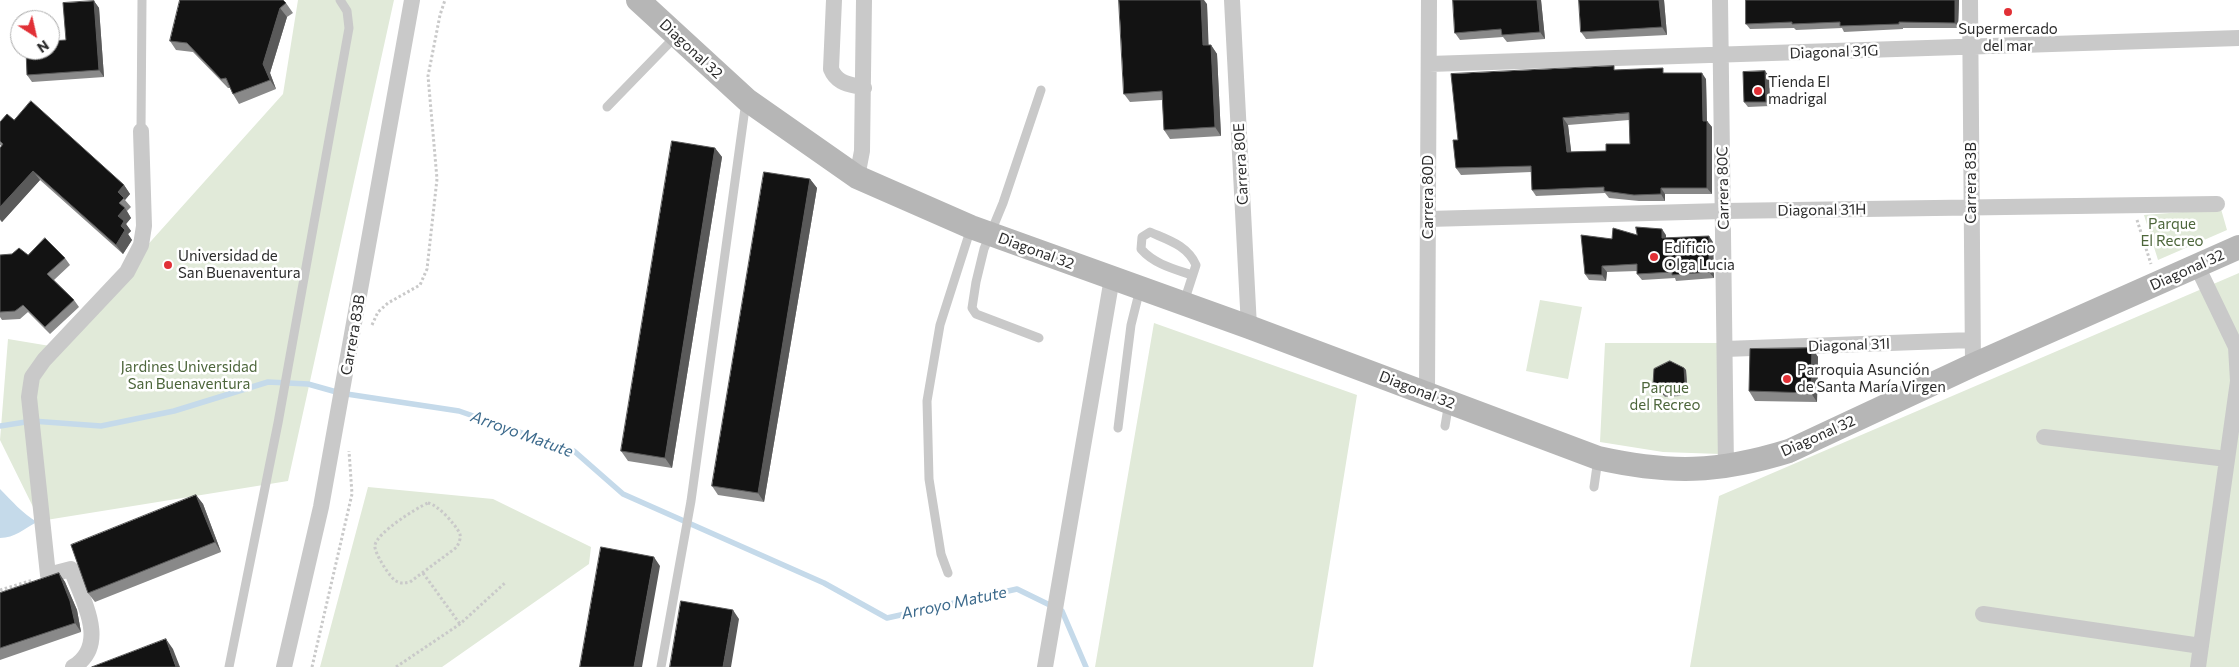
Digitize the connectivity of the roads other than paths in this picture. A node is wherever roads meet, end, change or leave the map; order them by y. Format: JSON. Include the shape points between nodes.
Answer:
{"nodes":[{"id":1,"x":142,"y":0,"type":"edge"},
{"id":2,"x":340,"y":0,"type":"edge"},
{"id":3,"x":412,"y":0,"type":"edge"},
{"id":4,"x":638,"y":0,"type":"edge"},
{"id":5,"x":834,"y":0,"type":"edge"},
{"id":6,"x":864,"y":0,"type":"edge"},
{"id":7,"x":1232,"y":0,"type":"edge"},
{"id":8,"x":1429,"y":0,"type":"edge"},
{"id":9,"x":1720,"y":0,"type":"edge"},
{"id":10,"x":1970,"y":0,"type":"edge"},
{"id":11,"x":676,"y":36,"type":"junction"},
{"id":12,"x":2239,"y":38,"type":"edge"},
{"id":13,"x":1970,"y":48,"type":"junction"},
{"id":14,"x":1721,"y":55,"type":"junction"},
{"id":15,"x":1429,"y":64,"type":"junction"},
{"id":16,"x":864,"y":88,"type":"junction"},
{"id":17,"x":1041,"y":90,"type":"dead end"},
{"id":18,"x":747,"y":100,"type":"junction"},
{"id":19,"x":607,"y":106,"type":"dead end"},
{"id":20,"x":141,"y":131,"type":"joint"},
{"id":21,"x":856,"y":177,"type":"junction"},
{"id":22,"x":2217,"y":204,"type":"dead end"},
{"id":23,"x":1971,"y":208,"type":"junction"},
{"id":24,"x":1723,"y":211,"type":"junction"},
{"id":25,"x":1428,"y":219,"type":"junction"},
{"id":26,"x":981,"y":231,"type":"junction"},
{"id":27,"x":2239,"y":247,"type":"edge"},
{"id":28,"x":2198,"y":266,"type":"junction"},
{"id":29,"x":1192,"y":275,"type":"junction"},
{"id":30,"x":1112,"y":278,"type":"junction"},
{"id":31,"x":1140,"y":289,"type":"junction"},
{"id":32,"x":1183,"y":304,"type":"junction"},
{"id":33,"x":1249,"y":327,"type":"junction"},
{"id":34,"x":1039,"y":338,"type":"dead end"},
{"id":35,"x":1972,"y":340,"type":"junction"},
{"id":36,"x":1725,"y":350,"type":"junction"},
{"id":37,"x":1972,"y":365,"type":"junction"},
{"id":38,"x":1427,"y":393,"type":"junction"},
{"id":39,"x":1449,"y":402,"type":"junction"},
{"id":40,"x":1444,"y":426,"type":"dead end"},
{"id":41,"x":1118,"y":428,"type":"dead end"},
{"id":42,"x":2044,"y":437,"type":"dead end"},
{"id":43,"x":1598,"y":458,"type":"junction"},
{"id":44,"x":2227,"y":459,"type":"junction"},
{"id":45,"x":1726,"y":467,"type":"junction"},
{"id":46,"x":1594,"y":487,"type":"dead end"},
{"id":47,"x":948,"y":573,"type":"dead end"},
{"id":48,"x":1983,"y":614,"type":"dead end"},
{"id":49,"x":2201,"y":646,"type":"junction"},
{"id":50,"x":73,"y":667,"type":"edge"},
{"id":51,"x":229,"y":667,"type":"edge"},
{"id":52,"x":284,"y":667,"type":"edge"},
{"id":53,"x":661,"y":667,"type":"edge"},
{"id":54,"x":1045,"y":667,"type":"edge"},
{"id":55,"x":2198,"y":667,"type":"edge"}],
"edges":[{"from":1,"to":20,"type":"lane"},
{"from":2,"to":51,"type":"lane","via":[[349,28],[278,423]]},
{"from":3,"to":52,"type":"street","name":"Carrera 83B","via":[[321,507]]},
{"from":4,"to":11,"type":"street","name":"Diagonal 32"},
{"from":5,"to":16,"type":"street","via":[[831,69],[841,82]]},
{"from":6,"to":16,"type":"street"},
{"from":7,"to":33,"type":"street","name":"Carrera 80E"},
{"from":8,"to":15,"type":"street","name":"Carrera 80D"},
{"from":9,"to":14,"type":"street","name":"Carrera 80C"},
{"from":10,"to":13,"type":"street","name":"Carrera 83B"},
{"from":11,"to":18,"type":"street","name":"Diagonal 32"},
{"from":11,"to":19,"type":"lane"},
{"from":12,"to":13,"type":"street","name":"Diagonal 31G"},
{"from":13,"to":14,"type":"street","name":"Diagonal 31G"},
{"from":13,"to":23,"type":"street","name":"Carrera 83B"},
{"from":14,"to":15,"type":"street","name":"Diagonal 31G"},
{"from":14,"to":24,"type":"street","name":"Carrera 80C"},
{"from":15,"to":25,"type":"street","name":"Carrera 80D"},
{"from":16,"to":21,"type":"street","via":[[862,151]]},
{"from":17,"to":26,"type":"lane"},
{"from":18,"to":21,"type":"street","name":"Diagonal 32"},
{"from":18,"to":53,"type":"lane","via":[[691,501]]},
{"from":20,"to":50,"type":"street","via":[[144,226],[141,245],[127,272],[44,360],[32,377],[29,397],[48,575],[71,569],[92,625],[90,649],[84,659]]},
{"from":21,"to":26,"type":"street","name":"Diagonal 32"},
{"from":22,"to":23,"type":"street","name":"Diagonal 31H"},
{"from":23,"to":24,"type":"street","name":"Diagonal 31H"},
{"from":23,"to":35,"type":"street","name":"Carrera 83B"},
{"from":24,"to":25,"type":"street","name":"Diagonal 31H"},
{"from":24,"to":36,"type":"street","name":"Carrera 80C"},
{"from":25,"to":38,"type":"street","name":"Carrera 80D"},
{"from":26,"to":30,"type":"street","name":"Diagonal 32"},
{"from":26,"to":34,"type":"lane","via":[[982,258],[972,308],[976,314]]},
{"from":26,"to":47,"type":"lane","via":[[940,325],[928,401],[929,479],[941,554]]},
{"from":27,"to":28,"type":"street","name":"Diagonal 32"},
{"from":28,"to":37,"type":"street","name":"Diagonal 32"},
{"from":28,"to":44,"type":"street","via":[[2236,347],[2238,381]]},
{"from":29,"to":29,"type":"lane","via":[[1196,265],[1181,246],[1150,232],[1142,237],[1141,249],[1147,256]]},
{"from":29,"to":32,"type":"lane"},
{"from":30,"to":31,"type":"street","name":"Diagonal 32"},
{"from":30,"to":54,"type":"street"},
{"from":31,"to":32,"type":"street","name":"Diagonal 32"},
{"from":31,"to":41,"type":"lane","via":[[1131,325]]},
{"from":32,"to":33,"type":"street","name":"Diagonal 32"},
{"from":33,"to":38,"type":"street","name":"Diagonal 32"},
{"from":35,"to":36,"type":"street","name":"Diagonal 31I"},
{"from":35,"to":37,"type":"street","name":"Carrera 83B"},
{"from":36,"to":45,"type":"street","name":"Carrera 80C"},
{"from":37,"to":45,"type":"street","name":"Diagonal 32","via":[[1789,451]]},
{"from":38,"to":39,"type":"street","name":"Diagonal 32"},
{"from":39,"to":40,"type":"lane"},
{"from":39,"to":43,"type":"street","name":"Diagonal 32"},
{"from":42,"to":44,"type":"street"},
{"from":43,"to":45,"type":"street","name":"Diagonal 32","via":[[1640,467],[1683,470]]},
{"from":43,"to":46,"type":"lane"},
{"from":44,"to":49,"type":"street"},
{"from":48,"to":49,"type":"street"},
{"from":49,"to":55,"type":"street"}]}
